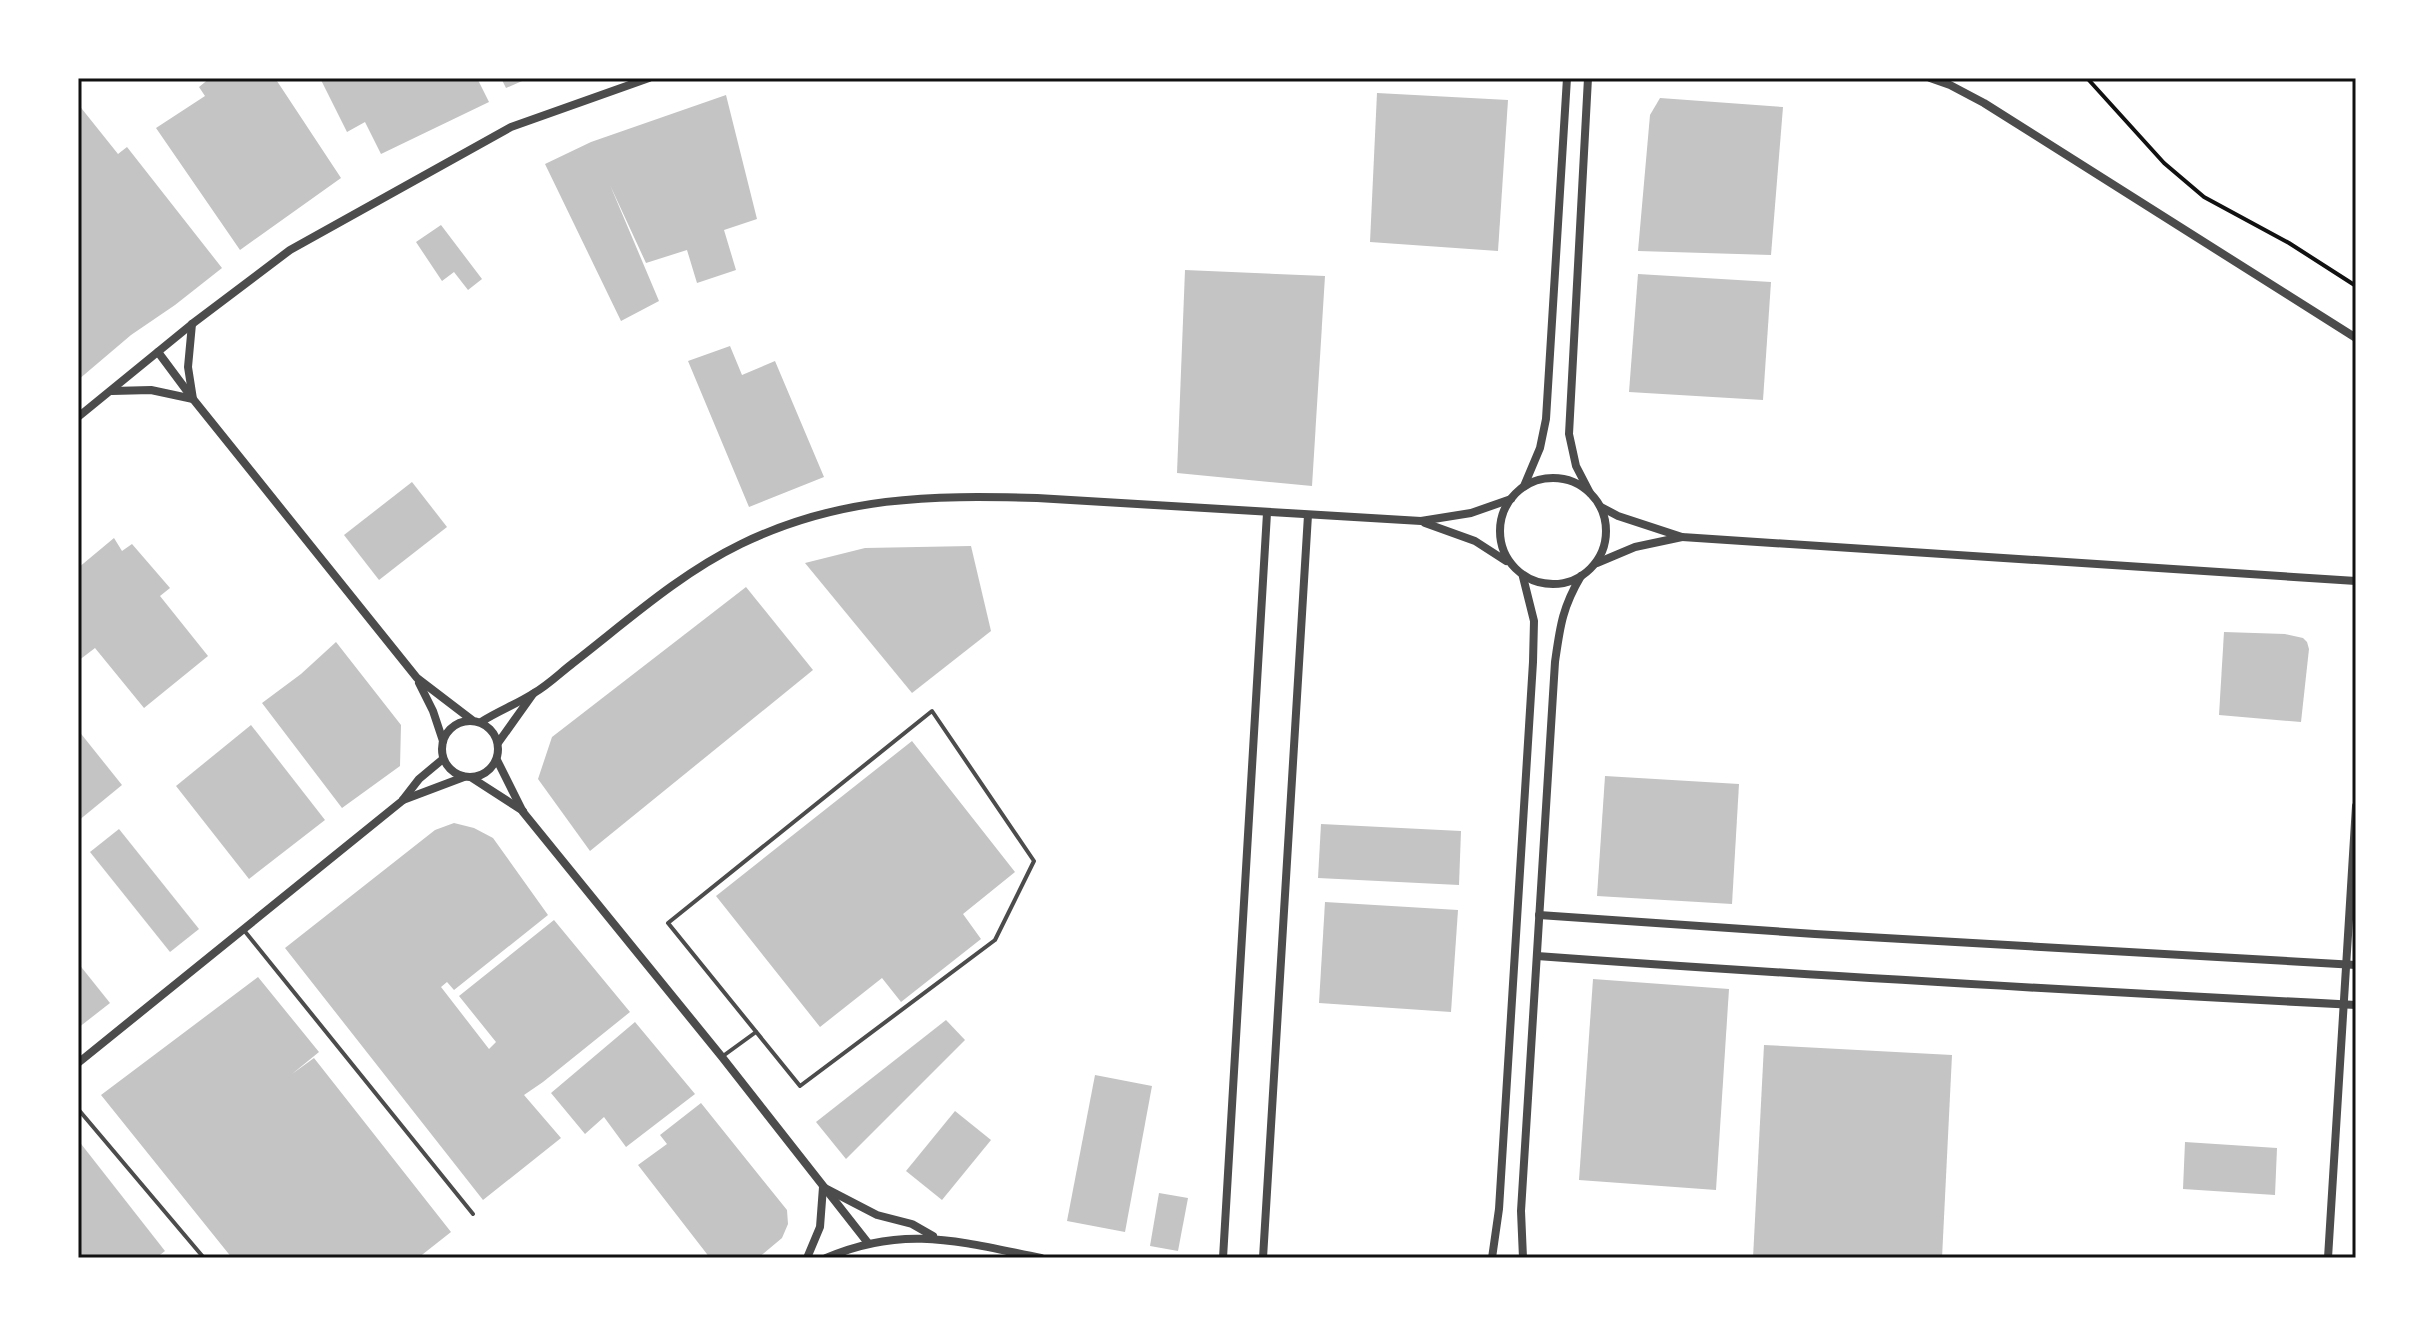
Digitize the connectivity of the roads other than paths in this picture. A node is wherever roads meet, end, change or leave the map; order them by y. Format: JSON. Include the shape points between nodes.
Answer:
{"nodes":[{"id":1,"x":649,"y":78,"type":"edge"},
{"id":2,"x":1567,"y":78,"type":"edge"},
{"id":3,"x":1588,"y":78,"type":"edge"},
{"id":4,"x":1930,"y":78,"type":"edge"},
{"id":5,"x":192,"y":324,"type":"junction"},
{"id":6,"x":2356,"y":338,"type":"edge"},
{"id":7,"x":158,"y":352,"type":"junction"},
{"id":8,"x":112,"y":391,"type":"junction"},
{"id":9,"x":193,"y":399,"type":"junction"},
{"id":10,"x":78,"y":417,"type":"edge"},
{"id":11,"x":1524,"y":486,"type":"junction"},
{"id":12,"x":1590,"y":493,"type":"junction"},
{"id":13,"x":1511,"y":499,"type":"junction"},
{"id":14,"x":1601,"y":507,"type":"junction"},
{"id":15,"x":1267,"y":513,"type":"junction"},
{"id":16,"x":1308,"y":515,"type":"junction"},
{"id":17,"x":1421,"y":521,"type":"junction"},
{"id":18,"x":1682,"y":537,"type":"junction"},
{"id":19,"x":1509,"y":563,"type":"junction"},
{"id":20,"x":1597,"y":563,"type":"junction"},
{"id":21,"x":1581,"y":576,"type":"junction"},
{"id":22,"x":1523,"y":577,"type":"junction"},
{"id":23,"x":2356,"y":581,"type":"edge"},
{"id":24,"x":417,"y":678,"type":"junction"},
{"id":25,"x":533,"y":694,"type":"junction"},
{"id":26,"x":476,"y":721,"type":"junction"},
{"id":27,"x":443,"y":741,"type":"junction"},
{"id":28,"x":498,"y":743,"type":"junction"},
{"id":29,"x":443,"y":759,"type":"junction"},
{"id":30,"x":497,"y":760,"type":"junction"},
{"id":31,"x":468,"y":778,"type":"junction"},
{"id":32,"x":402,"y":801,"type":"junction"},
{"id":33,"x":2356,"y":806,"type":"edge"},
{"id":34,"x":523,"y":812,"type":"junction"},
{"id":35,"x":1539,"y":915,"type":"junction"},
{"id":36,"x":243,"y":929,"type":"junction"},
{"id":37,"x":1537,"y":956,"type":"junction"},
{"id":38,"x":2351,"y":965,"type":"edge"},
{"id":39,"x":2343,"y":1004,"type":"junction"},
{"id":40,"x":2356,"y":1005,"type":"edge"},
{"id":41,"x":756,"y":1032,"type":"junction"},
{"id":42,"x":722,"y":1057,"type":"junction"},
{"id":43,"x":78,"y":1063,"type":"edge"},
{"id":44,"x":78,"y":1109,"type":"edge"},
{"id":45,"x":823,"y":1187,"type":"junction"},
{"id":46,"x":473,"y":1214,"type":"dead end"},
{"id":47,"x":937,"y":1238,"type":"junction"},
{"id":48,"x":868,"y":1243,"type":"junction"},
{"id":49,"x":844,"y":1254,"type":"edge"},
{"id":50,"x":204,"y":1258,"type":"edge"},
{"id":51,"x":807,"y":1258,"type":"edge"},
{"id":52,"x":826,"y":1258,"type":"edge"},
{"id":53,"x":1041,"y":1258,"type":"edge"},
{"id":54,"x":1223,"y":1258,"type":"edge"},
{"id":55,"x":1263,"y":1258,"type":"edge"},
{"id":56,"x":1492,"y":1258,"type":"edge"},
{"id":57,"x":1523,"y":1258,"type":"edge"},
{"id":58,"x":2328,"y":1258,"type":"edge"}],
"edges":[{"from":1,"to":5,"type":"street","via":[[511,127],[290,250]]},
{"from":2,"to":11,"type":"street","via":[[1547,409],[1540,448]]},
{"from":3,"to":12,"type":"street","via":[[1569,434],[1576,466]]},
{"from":4,"to":6,"type":"street","via":[[1984,103]]},
{"from":5,"to":7,"type":"street"},
{"from":5,"to":9,"type":"street","via":[[188,367]]},
{"from":7,"to":8,"type":"street"},
{"from":7,"to":9,"type":"street"},
{"from":8,"to":9,"type":"street","via":[[151,390]]},
{"from":8,"to":10,"type":"street"},
{"from":9,"to":24,"type":"street"},
{"from":11,"to":12,"type":"street","via":[[1558,478]]},
{"from":11,"to":13,"type":"street"},
{"from":12,"to":14,"type":"street"},
{"from":13,"to":17,"type":"street","via":[[1471,513]]},
{"from":13,"to":19,"type":"street","via":[[1499,530]]},
{"from":14,"to":18,"type":"street"},
{"from":14,"to":20,"type":"street","via":[[1607,526]]},
{"from":15,"to":16,"type":"street"},
{"from":15,"to":25,"type":"street","via":[[979,497],[918,498],[806,518],[739,545],[676,583]]},
{"from":15,"to":54,"type":"street"},
{"from":16,"to":17,"type":"street"},
{"from":16,"to":55,"type":"street"},
{"from":17,"to":19,"type":"street","via":[[1475,541]]},
{"from":18,"to":20,"type":"street","via":[[1635,547]]},
{"from":18,"to":23,"type":"street"},
{"from":19,"to":22,"type":"street"},
{"from":20,"to":21,"type":"street"},
{"from":21,"to":22,"type":"street","via":[[1561,583]]},
{"from":21,"to":35,"type":"street","via":[[1562,615],[1555,662]]},
{"from":22,"to":56,"type":"street","via":[[1534,621],[1533,662]]},
{"from":24,"to":26,"type":"street"},
{"from":24,"to":27,"type":"street"},
{"from":25,"to":26,"type":"street"},
{"from":25,"to":28,"type":"street"},
{"from":26,"to":27,"type":"street","via":[[450,729]]},
{"from":26,"to":28,"type":"street","via":[[490,728]]},
{"from":27,"to":29,"type":"street"},
{"from":28,"to":30,"type":"street"},
{"from":29,"to":31,"type":"street","via":[[455,774]]},
{"from":29,"to":32,"type":"street"},
{"from":30,"to":31,"type":"street","via":[[488,772]]},
{"from":30,"to":34,"type":"street"},
{"from":31,"to":32,"type":"street"},
{"from":31,"to":34,"type":"street"},
{"from":32,"to":36,"type":"street"},
{"from":33,"to":38,"type":"street"},
{"from":34,"to":42,"type":"street"},
{"from":35,"to":37,"type":"street"},
{"from":35,"to":38,"type":"street"},
{"from":36,"to":43,"type":"street"},
{"from":36,"to":46,"type":"lane"},
{"from":37,"to":39,"type":"street"},
{"from":37,"to":57,"type":"street","via":[[1521,1211]]},
{"from":38,"to":39,"type":"street"},
{"from":39,"to":40,"type":"street"},
{"from":39,"to":58,"type":"street"},
{"from":41,"to":41,"type":"lane","via":[[668,923],[932,711],[1034,861],[995,940],[800,1086]]},
{"from":41,"to":42,"type":"lane"},
{"from":42,"to":45,"type":"street"},
{"from":44,"to":50,"type":"lane"},
{"from":45,"to":47,"type":"street"},
{"from":45,"to":48,"type":"street"},
{"from":45,"to":51,"type":"street","via":[[820,1227]]},
{"from":47,"to":48,"type":"street"},
{"from":47,"to":53,"type":"street"},
{"from":48,"to":49,"type":"street"},
{"from":49,"to":52,"type":"street"}]}
